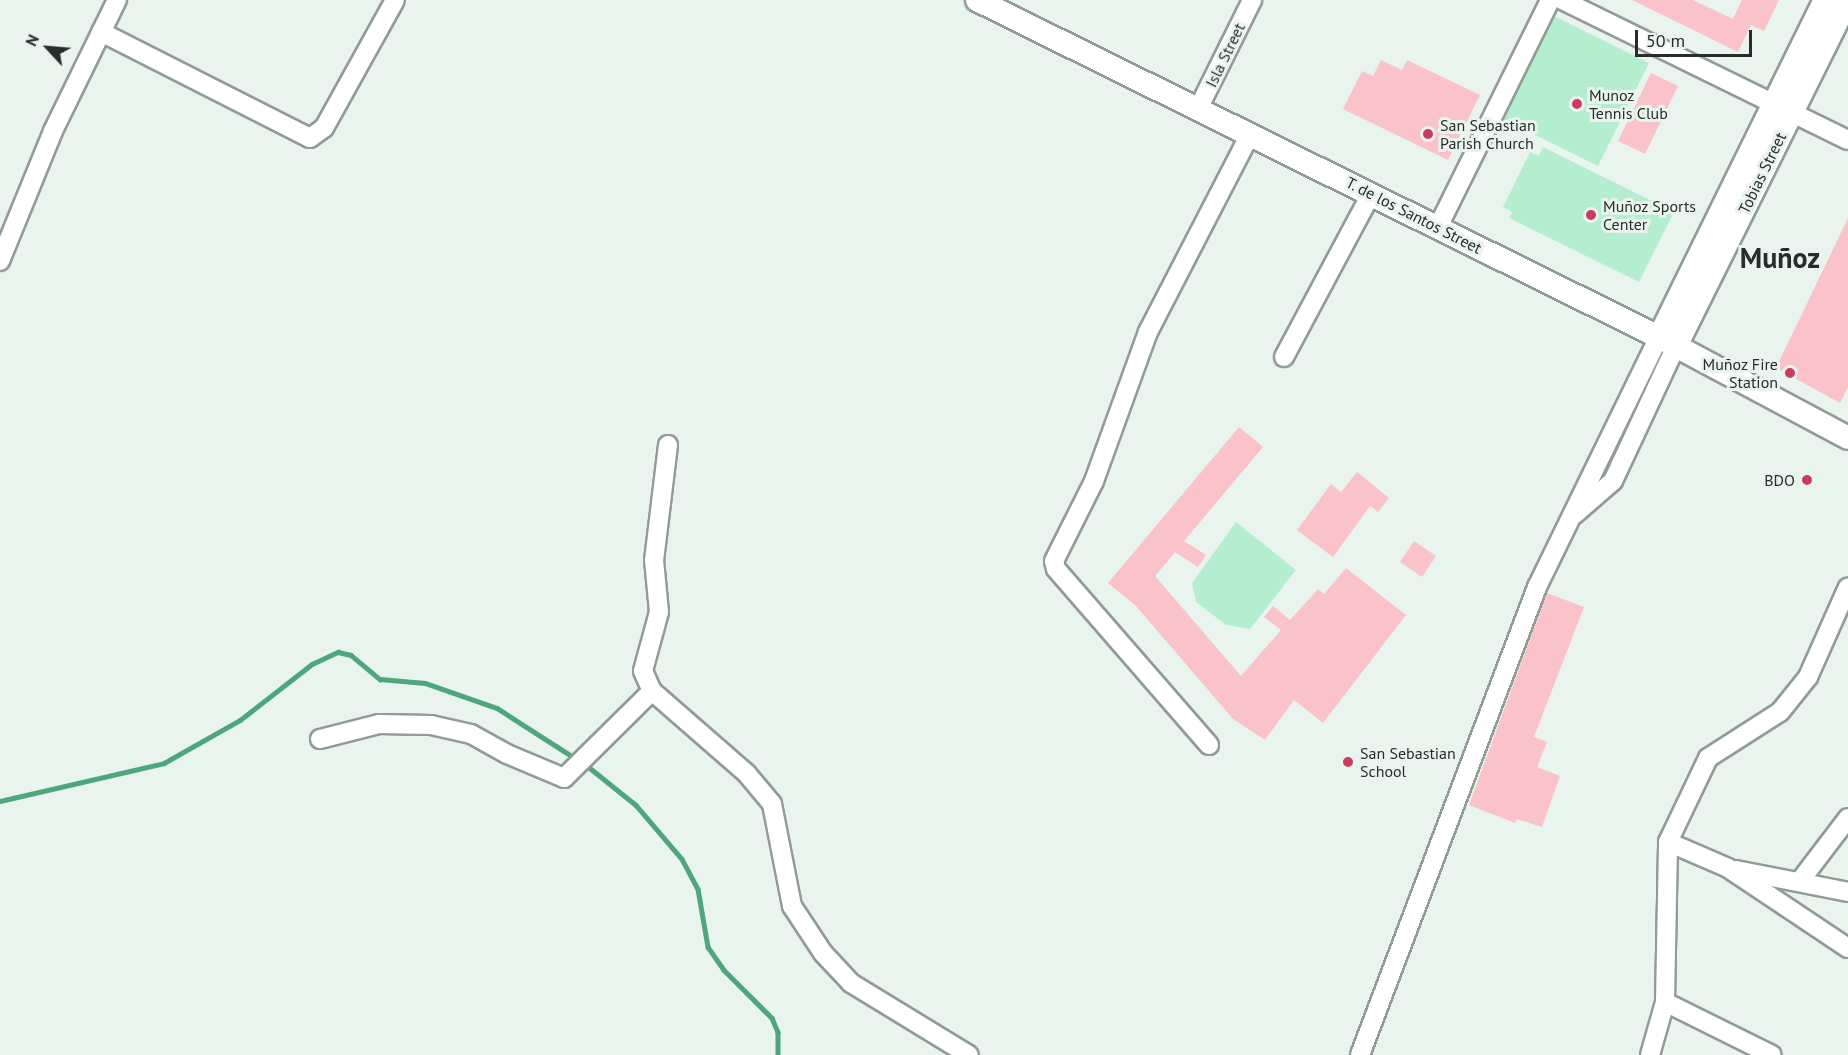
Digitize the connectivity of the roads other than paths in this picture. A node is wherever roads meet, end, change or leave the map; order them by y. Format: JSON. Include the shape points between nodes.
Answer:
{"nodes":[{"id":1,"x":117,"y":0,"type":"edge"},
{"id":2,"x":395,"y":0,"type":"edge"},
{"id":3,"x":977,"y":0,"type":"edge"},
{"id":4,"x":1252,"y":0,"type":"edge"},
{"id":5,"x":1550,"y":0,"type":"edge"},
{"id":6,"x":1562,"y":0,"type":"edge"},
{"id":7,"x":1825,"y":0,"type":"edge"},
{"id":8,"x":1848,"y":0,"type":"edge"},
{"id":9,"x":101,"y":32,"type":"junction"},
{"id":10,"x":1198,"y":109,"type":"junction"},
{"id":11,"x":1782,"y":110,"type":"junction"},
{"id":12,"x":1250,"y":134,"type":"junction"},
{"id":13,"x":1848,"y":140,"type":"edge"},
{"id":14,"x":1371,"y":194,"type":"junction"},
{"id":15,"x":1438,"y":227,"type":"junction"},
{"id":16,"x":0,"y":261,"type":"edge"},
{"id":17,"x":1668,"y":341,"type":"junction"},
{"id":18,"x":1284,"y":357,"type":"dead end"},
{"id":19,"x":1848,"y":438,"type":"edge"},
{"id":20,"x":668,"y":445,"type":"dead end"},
{"id":21,"x":1848,"y":587,"type":"edge"},
{"id":22,"x":652,"y":691,"type":"junction"},
{"id":23,"x":320,"y":739,"type":"dead end"},
{"id":24,"x":1209,"y":745,"type":"dead end"},
{"id":25,"x":1848,"y":818,"type":"edge"},
{"id":26,"x":1668,"y":842,"type":"junction"},
{"id":27,"x":1728,"y":868,"type":"junction"},
{"id":28,"x":1800,"y":881,"type":"junction"},
{"id":29,"x":1848,"y":892,"type":"edge"},
{"id":30,"x":1848,"y":948,"type":"edge"},
{"id":31,"x":1665,"y":1002,"type":"junction"},
{"id":32,"x":969,"y":1055,"type":"edge"},
{"id":33,"x":1360,"y":1055,"type":"edge"},
{"id":34,"x":1650,"y":1055,"type":"edge"},
{"id":35,"x":1772,"y":1055,"type":"edge"}],
"edges":[{"from":1,"to":9,"type":"street"},
{"from":2,"to":9,"type":"street","via":[[324,128],[310,138]]},
{"from":3,"to":10,"type":"main road","name":"T. de los Santos Street"},
{"from":4,"to":10,"type":"street","name":"Isla Street"},
{"from":5,"to":15,"type":"street"},
{"from":6,"to":11,"type":"street"},
{"from":7,"to":11,"type":"main road","name":"Tobias Street"},
{"from":8,"to":11,"type":"main road","name":"Tobias Street"},
{"from":9,"to":16,"type":"street","via":[[49,141]]},
{"from":10,"to":12,"type":"main road","name":"T. de los Santos Street"},
{"from":11,"to":13,"type":"street"},
{"from":11,"to":17,"type":"main road","name":"Tobias Street"},
{"from":12,"to":14,"type":"main road","name":"T. de los Santos Street"},
{"from":12,"to":24,"type":"street","via":[[1148,332],[1094,481],[1054,561],[1056,569]]},
{"from":14,"to":15,"type":"main road","name":"T. de los Santos Street"},
{"from":14,"to":18,"type":"street"},
{"from":15,"to":17,"type":"main road","name":"T. de los Santos Street"},
{"from":17,"to":19,"type":"main road","name":"T. de los Santos Street"},
{"from":17,"to":33,"type":"street","via":[[1612,481],[1569,519],[1474,747]]},
{"from":20,"to":22,"type":"street","via":[[654,560],[660,612],[643,671]]},
{"from":21,"to":26,"type":"street","via":[[1808,677],[1780,712],[1708,758]]},
{"from":22,"to":23,"type":"street","via":[[564,778],[471,734],[431,725],[379,724]]},
{"from":22,"to":32,"type":"street","via":[[747,774],[772,804],[792,906],[823,953],[851,983]]},
{"from":25,"to":28,"type":"street"},
{"from":26,"to":27,"type":"street"},
{"from":26,"to":31,"type":"street"},
{"from":27,"to":28,"type":"street"},
{"from":27,"to":30,"type":"street"},
{"from":28,"to":29,"type":"street"},
{"from":31,"to":34,"type":"street"},
{"from":31,"to":35,"type":"street"}]}
